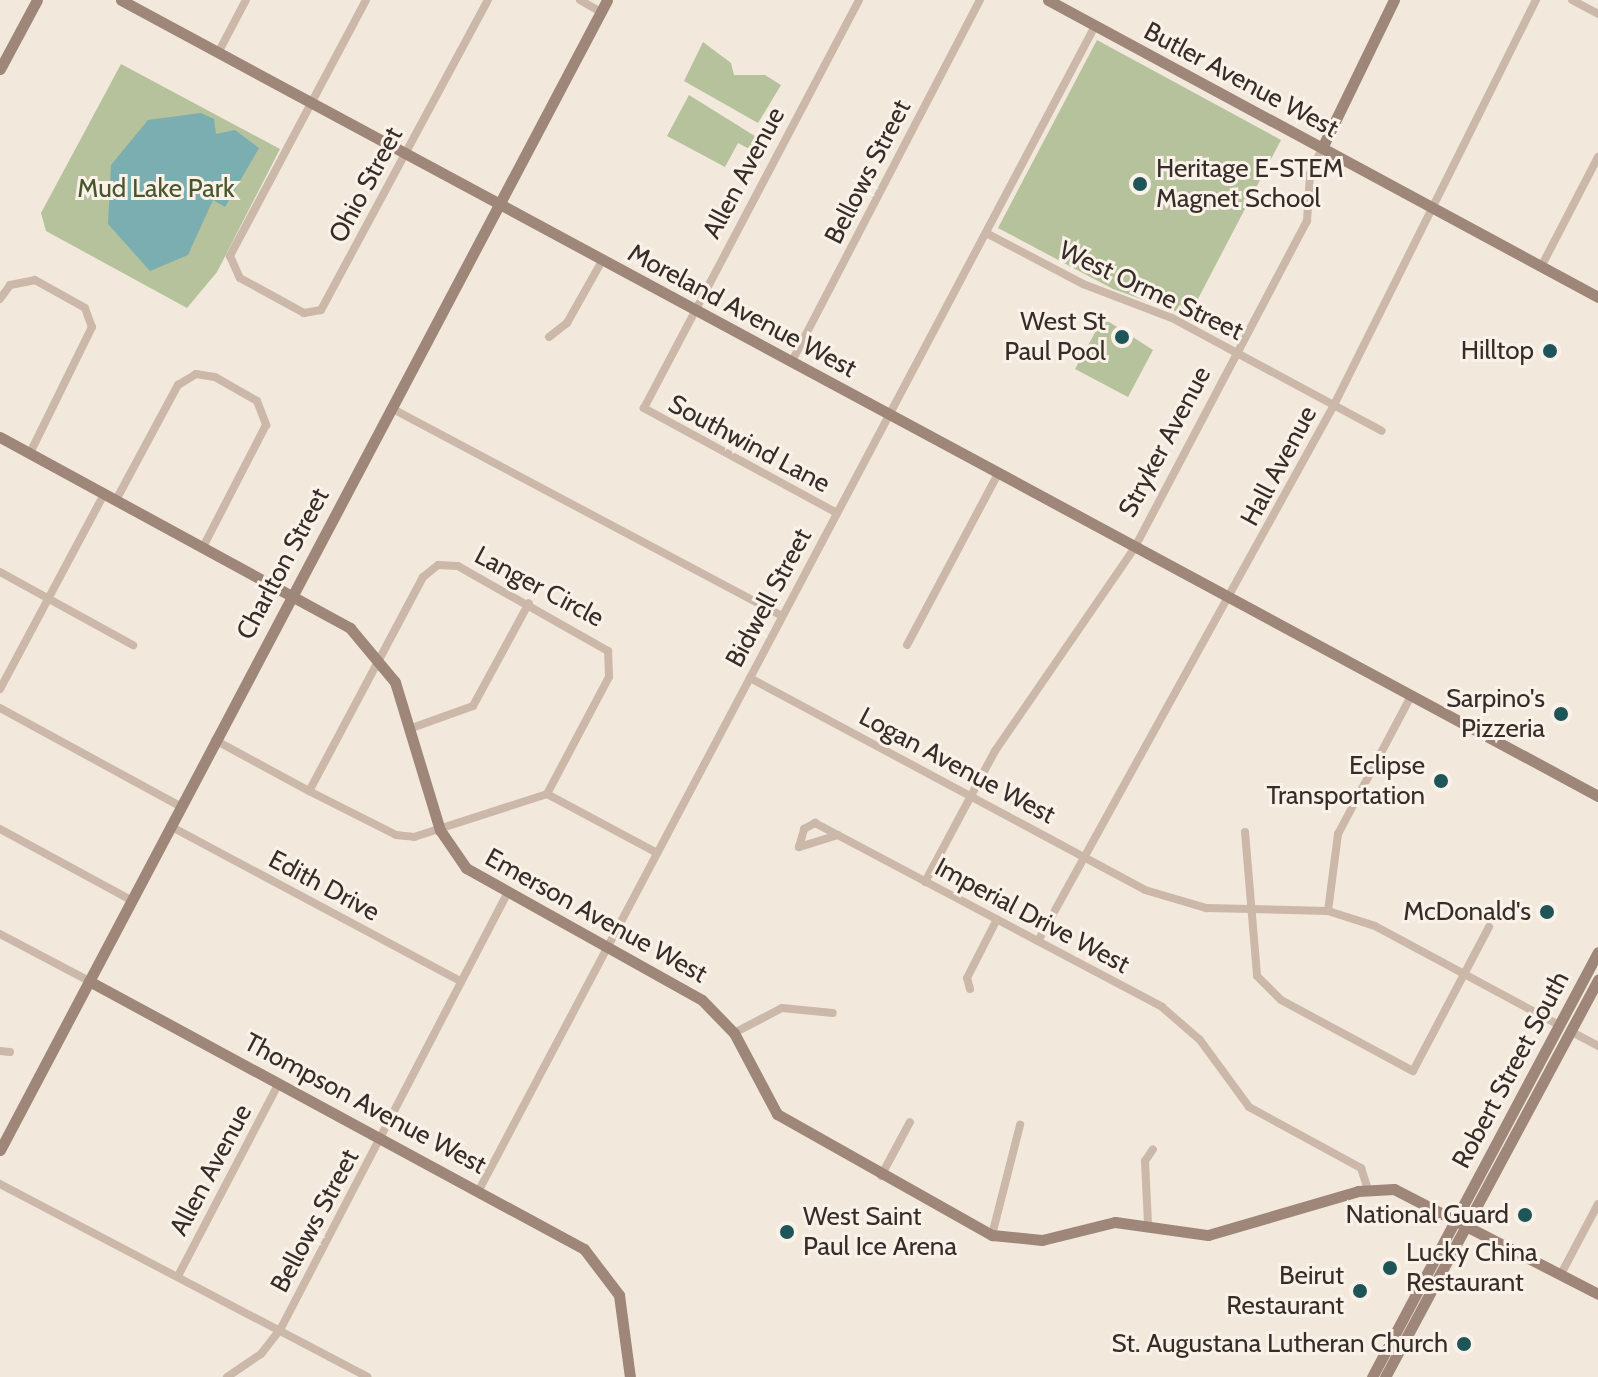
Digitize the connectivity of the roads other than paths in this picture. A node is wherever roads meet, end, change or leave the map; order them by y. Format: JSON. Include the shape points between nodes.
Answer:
{"nodes":[{"id":1,"x":37,"y":0,"type":"edge"},
{"id":2,"x":121,"y":0,"type":"edge"},
{"id":3,"x":246,"y":0,"type":"edge"},
{"id":4,"x":366,"y":0,"type":"edge"},
{"id":5,"x":488,"y":0,"type":"edge"},
{"id":6,"x":580,"y":0,"type":"edge"},
{"id":7,"x":607,"y":0,"type":"edge"},
{"id":8,"x":859,"y":0,"type":"edge"},
{"id":9,"x":980,"y":0,"type":"edge"},
{"id":10,"x":1048,"y":0,"type":"edge"},
{"id":11,"x":1394,"y":0,"type":"edge"},
{"id":12,"x":1536,"y":0,"type":"edge"},
{"id":13,"x":1572,"y":0,"type":"edge"},
{"id":14,"x":601,"y":12,"type":"junction"},
{"id":15,"x":1598,"y":14,"type":"edge"},
{"id":16,"x":1095,"y":26,"type":"junction"},
{"id":17,"x":218,"y":53,"type":"junction"},
{"id":18,"x":0,"y":69,"type":"edge"},
{"id":19,"x":312,"y":104,"type":"junction"},
{"id":20,"x":1322,"y":148,"type":"junction"},
{"id":21,"x":405,"y":154,"type":"junction"},
{"id":22,"x":1598,"y":157,"type":"edge"},
{"id":23,"x":499,"y":205,"type":"junction"},
{"id":24,"x":1429,"y":206,"type":"junction"},
{"id":25,"x":986,"y":233,"type":"junction"},
{"id":26,"x":602,"y":261,"type":"junction"},
{"id":27,"x":1541,"y":267,"type":"junction"},
{"id":28,"x":1598,"y":297,"type":"edge"},
{"id":29,"x":0,"y":299,"type":"edge"},
{"id":30,"x":694,"y":310,"type":"junction"},
{"id":31,"x":549,"y":337,"type":"dead end"},
{"id":32,"x":1237,"y":353,"type":"junction"},
{"id":33,"x":791,"y":363,"type":"junction"},
{"id":34,"x":1334,"y":405,"type":"junction"},
{"id":35,"x":391,"y":408,"type":"junction"},
{"id":36,"x":644,"y":408,"type":"joint"},
{"id":37,"x":889,"y":415,"type":"junction"},
{"id":38,"x":1382,"y":431,"type":"dead end"},
{"id":39,"x":0,"y":437,"type":"edge"},
{"id":40,"x":30,"y":453,"type":"junction"},
{"id":41,"x":998,"y":474,"type":"junction"},
{"id":42,"x":104,"y":494,"type":"junction"},
{"id":43,"x":116,"y":500,"type":"junction"},
{"id":44,"x":837,"y":513,"type":"junction"},
{"id":45,"x":203,"y":547,"type":"junction"},
{"id":46,"x":1135,"y":547,"type":"junction"},
{"id":47,"x":0,"y":572,"type":"edge"},
{"id":48,"x":291,"y":596,"type":"junction"},
{"id":49,"x":48,"y":599,"type":"junction"},
{"id":50,"x":1230,"y":599,"type":"junction"},
{"id":51,"x":529,"y":603,"type":"junction"},
{"id":52,"x":782,"y":616,"type":"junction"},
{"id":53,"x":133,"y":645,"type":"dead end"},
{"id":54,"x":907,"y":645,"type":"dead end"},
{"id":55,"x":381,"y":657,"type":"junction"},
{"id":56,"x":750,"y":678,"type":"junction"},
{"id":57,"x":0,"y":689,"type":"edge"},
{"id":58,"x":1411,"y":696,"type":"junction"},
{"id":59,"x":0,"y":708,"type":"edge"},
{"id":60,"x":409,"y":729,"type":"junction"},
{"id":61,"x":215,"y":740,"type":"junction"},
{"id":62,"x":309,"y":791,"type":"junction"},
{"id":63,"x":547,"y":794,"type":"junction"},
{"id":64,"x":971,"y":796,"type":"junction"},
{"id":65,"x":1598,"y":796,"type":"edge"},
{"id":66,"x":180,"y":806,"type":"junction"},
{"id":67,"x":170,"y":826,"type":"junction"},
{"id":68,"x":0,"y":829,"type":"edge"},
{"id":69,"x":440,"y":830,"type":"junction"},
{"id":70,"x":1245,"y":832,"type":"dead end"},
{"id":71,"x":838,"y":835,"type":"dead end"},
{"id":72,"x":657,"y":853,"type":"junction"},
{"id":73,"x":1083,"y":857,"type":"junction"},
{"id":74,"x":925,"y":882,"type":"junction"},
{"id":75,"x":506,"y":895,"type":"junction"},
{"id":76,"x":131,"y":900,"type":"junction"},
{"id":77,"x":1247,"y":909,"type":"junction"},
{"id":78,"x":1328,"y":911,"type":"junction"},
{"id":79,"x":997,"y":919,"type":"junction"},
{"id":80,"x":1489,"y":927,"type":"dead end"},
{"id":81,"x":0,"y":934,"type":"edge"},
{"id":82,"x":1038,"y":941,"type":"junction"},
{"id":83,"x":606,"y":948,"type":"junction"},
{"id":84,"x":1598,"y":952,"type":"edge"},
{"id":85,"x":1464,"y":974,"type":"junction"},
{"id":86,"x":1598,"y":979,"type":"edge"},
{"id":87,"x":89,"y":981,"type":"junction"},
{"id":88,"x":460,"y":981,"type":"junction"},
{"id":89,"x":970,"y":989,"type":"dead end"},
{"id":90,"x":833,"y":1013,"type":"dead end"},
{"id":91,"x":1565,"y":1028,"type":"junction"},
{"id":92,"x":734,"y":1033,"type":"junction"},
{"id":93,"x":1598,"y":1046,"type":"edge"},
{"id":94,"x":279,"y":1083,"type":"junction"},
{"id":95,"x":910,"y":1122,"type":"dead end"},
{"id":96,"x":1020,"y":1125,"type":"dead end"},
{"id":97,"x":382,"y":1137,"type":"junction"},
{"id":98,"x":1153,"y":1149,"type":"dead end"},
{"id":99,"x":0,"y":1150,"type":"edge"},
{"id":100,"x":881,"y":1176,"type":"junction"},
{"id":101,"x":0,"y":1184,"type":"edge"},
{"id":102,"x":1368,"y":1189,"type":"junction"},
{"id":103,"x":479,"y":1190,"type":"junction"},
{"id":104,"x":1598,"y":1204,"type":"edge"},
{"id":105,"x":1462,"y":1221,"type":"junction"},
{"id":106,"x":1148,"y":1224,"type":"junction"},
{"id":107,"x":992,"y":1235,"type":"junction"},
{"id":108,"x":1561,"y":1274,"type":"junction"},
{"id":109,"x":178,"y":1276,"type":"junction"},
{"id":110,"x":1598,"y":1294,"type":"edge"},
{"id":111,"x":280,"y":1330,"type":"junction"},
{"id":112,"x":227,"y":1377,"type":"edge"},
{"id":113,"x":367,"y":1377,"type":"edge"},
{"id":114,"x":630,"y":1377,"type":"edge"},
{"id":115,"x":1372,"y":1377,"type":"edge"},
{"id":116,"x":1385,"y":1377,"type":"edge"}],
"edges":[{"from":1,"to":18,"type":"street"},
{"from":2,"to":17,"type":"street","name":"Moreland Avenue West"},
{"from":3,"to":17,"type":"street"},
{"from":4,"to":19,"type":"street"},
{"from":5,"to":21,"type":"street","name":"Ohio Street"},
{"from":6,"to":14,"type":"street"},
{"from":7,"to":14,"type":"street","name":"Charlton Street"},
{"from":8,"to":30,"type":"street","name":"Allen Avenue"},
{"from":9,"to":33,"type":"street","name":"Bellows Street"},
{"from":10,"to":16,"type":"street","name":"Butler Avenue West"},
{"from":11,"to":20,"type":"street","name":"Stryker Avenue"},
{"from":12,"to":24,"type":"street","name":"Hall Avenue"},
{"from":13,"to":15,"type":"street"},
{"from":14,"to":23,"type":"street","name":"Charlton Street"},
{"from":16,"to":20,"type":"street","name":"Butler Avenue West"},
{"from":16,"to":25,"type":"street","name":"Bidwell Street"},
{"from":17,"to":19,"type":"street","name":"Moreland Avenue West"},
{"from":19,"to":21,"type":"street","name":"Moreland Avenue West"},
{"from":19,"to":21,"type":"street","name":"Ohio Street","via":[[230,256],[240,278],[304,313],[321,310]]},
{"from":20,"to":24,"type":"street","name":"Butler Avenue West"},
{"from":20,"to":32,"type":"street","name":"Stryker Avenue","via":[[1310,174],[1307,221]]},
{"from":21,"to":23,"type":"street","name":"Moreland Avenue West"},
{"from":22,"to":27,"type":"street"},
{"from":23,"to":26,"type":"street","name":"Moreland Avenue West"},
{"from":23,"to":35,"type":"street","name":"Charlton Street"},
{"from":24,"to":27,"type":"street","name":"Butler Avenue West"},
{"from":24,"to":34,"type":"street","name":"Hall Avenue"},
{"from":25,"to":32,"type":"street","name":"West Orme Street"},
{"from":25,"to":37,"type":"street","name":"Bidwell Street"},
{"from":26,"to":30,"type":"street","name":"Moreland Avenue West"},
{"from":26,"to":31,"type":"street","via":[[567,323]]},
{"from":27,"to":28,"type":"street","name":"Butler Avenue West"},
{"from":29,"to":40,"type":"street","via":[[10,285],[35,280],[77,302],[90,317],[91,337]]},
{"from":30,"to":33,"type":"street","name":"Moreland Avenue West"},
{"from":30,"to":36,"type":"street","name":"Allen Avenue"},
{"from":32,"to":34,"type":"street","name":"West Orme Street"},
{"from":32,"to":46,"type":"street","name":"Stryker Avenue"},
{"from":33,"to":37,"type":"street","name":"Moreland Avenue West"},
{"from":34,"to":38,"type":"street","name":"West Orme Street"},
{"from":34,"to":50,"type":"street","name":"Hall Avenue"},
{"from":35,"to":48,"type":"street","name":"Charlton Street"},
{"from":35,"to":52,"type":"street"},
{"from":36,"to":44,"type":"street","name":"Southwind Lane"},
{"from":37,"to":41,"type":"street","name":"Moreland Avenue West"},
{"from":37,"to":44,"type":"street","name":"Bidwell Street"},
{"from":39,"to":40,"type":"street","name":"Emerson Avenue West"},
{"from":40,"to":42,"type":"street","name":"Emerson Avenue West"},
{"from":41,"to":46,"type":"street","name":"Moreland Avenue West"},
{"from":41,"to":54,"type":"street"},
{"from":42,"to":43,"type":"street","name":"Emerson Avenue West"},
{"from":42,"to":49,"type":"street"},
{"from":43,"to":45,"type":"street","name":"Emerson Avenue West"},
{"from":43,"to":45,"type":"street","via":[[185,379],[215,377],[257,401],[263,435]]},
{"from":44,"to":52,"type":"street","name":"Bidwell Street"},
{"from":45,"to":48,"type":"street","name":"Emerson Avenue West"},
{"from":46,"to":50,"type":"street","name":"Moreland Avenue West"},
{"from":46,"to":64,"type":"street","name":"Stryker Avenue"},
{"from":47,"to":49,"type":"street"},
{"from":48,"to":55,"type":"street","name":"Emerson Avenue West","via":[[350,628]]},
{"from":48,"to":61,"type":"street","name":"Charlton Street"},
{"from":49,"to":53,"type":"street"},
{"from":49,"to":57,"type":"street"},
{"from":50,"to":58,"type":"street","name":"Moreland Avenue West"},
{"from":50,"to":73,"type":"street","name":"Hall Avenue"},
{"from":51,"to":55,"type":"street","name":"Langer Circle","via":[[458,566],[438,565],[423,577]]},
{"from":51,"to":60,"type":"street","via":[[473,706]]},
{"from":51,"to":63,"type":"street","name":"Langer Circle","via":[[600,641],[612,662]]},
{"from":52,"to":56,"type":"street","name":"Bidwell Street"},
{"from":55,"to":60,"type":"street","name":"Emerson Avenue West"},
{"from":55,"to":62,"type":"street","name":"Langer Circle"},
{"from":56,"to":64,"type":"street","name":"Logan Avenue West"},
{"from":56,"to":72,"type":"street","name":"Bidwell Street"},
{"from":58,"to":65,"type":"street","name":"Moreland Avenue West"},
{"from":58,"to":78,"type":"street","via":[[1338,834]]},
{"from":59,"to":66,"type":"street"},
{"from":60,"to":69,"type":"street","name":"Emerson Avenue West"},
{"from":61,"to":62,"type":"street"},
{"from":61,"to":66,"type":"street","name":"Charlton Street"},
{"from":62,"to":69,"type":"street","via":[[396,835]]},
{"from":63,"to":69,"type":"street"},
{"from":63,"to":72,"type":"street"},
{"from":64,"to":73,"type":"street","name":"Logan Avenue West"},
{"from":64,"to":74,"type":"street","name":"Stryker Avenue"},
{"from":66,"to":67,"type":"street","name":"Charlton Street"},
{"from":67,"to":76,"type":"street","name":"Charlton Street"},
{"from":67,"to":88,"type":"street","name":"Edith Drive"},
{"from":68,"to":76,"type":"street"},
{"from":69,"to":75,"type":"street","name":"Emerson Avenue West","via":[[466,868]]},
{"from":70,"to":77,"type":"street"},
{"from":71,"to":74,"type":"street","name":"Imperial Drive West"},
{"from":72,"to":83,"type":"street","name":"Bidwell Street"},
{"from":73,"to":77,"type":"street","name":"Logan Avenue West","via":[[1145,890],[1206,908]]},
{"from":73,"to":82,"type":"street","name":"Hall Avenue"},
{"from":74,"to":79,"type":"street","name":"Imperial Drive West"},
{"from":75,"to":83,"type":"street","name":"Emerson Avenue West"},
{"from":75,"to":88,"type":"street","name":"Bellows Street"},
{"from":76,"to":87,"type":"street","name":"Charlton Street"},
{"from":77,"to":78,"type":"street","name":"Logan Avenue West"},
{"from":77,"to":85,"type":"street","via":[[1250,959],[1267,990],[1413,1071]]},
{"from":78,"to":85,"type":"street","name":"Logan Avenue West","via":[[1375,926]]},
{"from":79,"to":82,"type":"street","name":"Imperial Drive West"},
{"from":79,"to":89,"type":"street","via":[[967,978]]},
{"from":80,"to":85,"type":"street"},
{"from":81,"to":87,"type":"street","name":"Thompson Avenue West"},
{"from":82,"to":102,"type":"street","name":"Imperial Drive West","via":[[1162,1007],[1200,1040],[1249,1107],[1361,1168]]},
{"from":83,"to":92,"type":"street","name":"Emerson Avenue West","via":[[702,1000]]},
{"from":83,"to":103,"type":"street","name":"Bidwell Street"},
{"from":84,"to":91,"type":"street","name":"Robert Street South","via":[[1572,1001]]},
{"from":85,"to":91,"type":"street","name":"Logan Avenue West"},
{"from":86,"to":91,"type":"street","name":"Robert Street South"},
{"from":87,"to":94,"type":"street","name":"Thompson Avenue West"},
{"from":87,"to":99,"type":"street","name":"Charlton Street"},
{"from":88,"to":97,"type":"street","name":"Bellows Street"},
{"from":90,"to":92,"type":"street","via":[[782,1008]]},
{"from":91,"to":93,"type":"street","name":"Logan Avenue West"},
{"from":91,"to":105,"type":"street","name":"Robert Street South"},
{"from":91,"to":105,"type":"street","name":"Robert Street South","via":[[1561,1048]]},
{"from":92,"to":100,"type":"street","name":"Emerson Avenue West","via":[[777,1114]]},
{"from":94,"to":97,"type":"street","name":"Thompson Avenue West"},
{"from":94,"to":109,"type":"street","name":"Allen Avenue"},
{"from":95,"to":100,"type":"street"},
{"from":96,"to":107,"type":"street"},
{"from":97,"to":103,"type":"street","name":"Thompson Avenue West"},
{"from":97,"to":111,"type":"street","name":"Bellows Street"},
{"from":98,"to":106,"type":"street","via":[[1145,1161]]},
{"from":100,"to":107,"type":"street","name":"Emerson Avenue West"},
{"from":101,"to":109,"type":"street"},
{"from":102,"to":105,"type":"street","via":[[1405,1192]]},
{"from":102,"to":106,"type":"street","via":[[1208,1235]]},
{"from":103,"to":114,"type":"street","name":"Thompson Avenue West","via":[[566,1236],[603,1268],[626,1320]]},
{"from":104,"to":108,"type":"street"},
{"from":105,"to":108,"type":"street"},
{"from":105,"to":115,"type":"street","name":"Robert Street South"},
{"from":105,"to":116,"type":"street","name":"Robert Street South"},
{"from":106,"to":107,"type":"street","via":[[1115,1222],[1042,1240]]},
{"from":108,"to":110,"type":"street"},
{"from":109,"to":111,"type":"street"},
{"from":111,"to":112,"type":"street","name":"Bellows Street","via":[[261,1354]]},
{"from":111,"to":113,"type":"street"}]}
